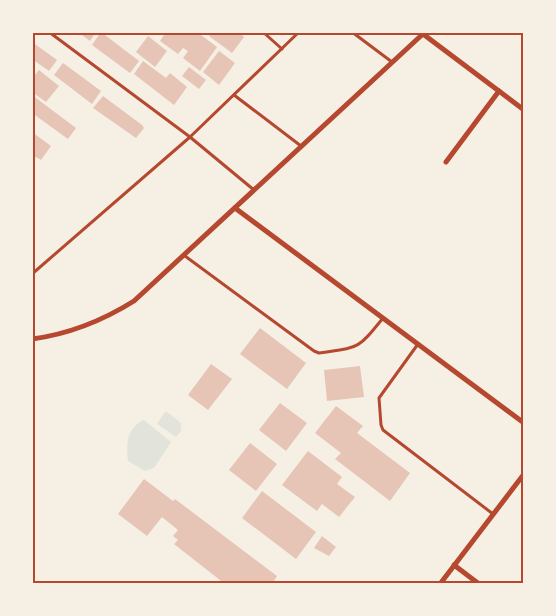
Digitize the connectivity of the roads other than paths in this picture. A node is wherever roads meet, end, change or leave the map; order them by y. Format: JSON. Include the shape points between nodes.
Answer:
{"nodes":[{"id":1,"x":49,"y":32,"type":"edge"},
{"id":2,"x":263,"y":32,"type":"edge"},
{"id":3,"x":299,"y":32,"type":"edge"},
{"id":4,"x":352,"y":32,"type":"edge"},
{"id":5,"x":424,"y":33,"type":"edge"},
{"id":6,"x":282,"y":49,"type":"junction"},
{"id":7,"x":392,"y":63,"type":"junction"},
{"id":8,"x":499,"y":92,"type":"junction"},
{"id":9,"x":234,"y":95,"type":"junction"},
{"id":10,"x":524,"y":110,"type":"edge"},
{"id":11,"x":190,"y":137,"type":"junction"},
{"id":12,"x":302,"y":146,"type":"junction"},
{"id":13,"x":446,"y":162,"type":"dead end"},
{"id":14,"x":254,"y":191,"type":"junction"},
{"id":15,"x":235,"y":208,"type":"junction"},
{"id":16,"x":185,"y":256,"type":"junction"},
{"id":17,"x":32,"y":274,"type":"edge"},
{"id":18,"x":383,"y":318,"type":"junction"},
{"id":19,"x":32,"y":340,"type":"edge"},
{"id":20,"x":418,"y":344,"type":"junction"},
{"id":21,"x":524,"y":423,"type":"edge"},
{"id":22,"x":524,"y":474,"type":"edge"},
{"id":23,"x":493,"y":514,"type":"junction"},
{"id":24,"x":454,"y":565,"type":"junction"},
{"id":25,"x":440,"y":584,"type":"edge"},
{"id":26,"x":479,"y":584,"type":"edge"}],
"edges":[{"from":1,"to":11,"type":"lane"},
{"from":2,"to":6,"type":"lane"},
{"from":3,"to":6,"type":"lane"},
{"from":4,"to":7,"type":"lane"},
{"from":5,"to":7,"type":"street"},
{"from":5,"to":8,"type":"street"},
{"from":6,"to":9,"type":"lane"},
{"from":7,"to":12,"type":"street"},
{"from":8,"to":10,"type":"street"},
{"from":8,"to":13,"type":"street"},
{"from":9,"to":11,"type":"lane"},
{"from":9,"to":12,"type":"lane"},
{"from":11,"to":14,"type":"lane"},
{"from":11,"to":17,"type":"lane"},
{"from":12,"to":14,"type":"street"},
{"from":14,"to":15,"type":"street"},
{"from":15,"to":16,"type":"street"},
{"from":15,"to":18,"type":"street"},
{"from":16,"to":18,"type":"lane","via":[[319,353],[354,348]]},
{"from":16,"to":19,"type":"street","via":[[154,285],[115,313],[74,331]]},
{"from":18,"to":20,"type":"street"},
{"from":20,"to":21,"type":"street"},
{"from":20,"to":23,"type":"lane","via":[[379,398],[381,426]]},
{"from":22,"to":23,"type":"street"},
{"from":23,"to":24,"type":"street"},
{"from":24,"to":25,"type":"street"},
{"from":24,"to":26,"type":"street"}]}
